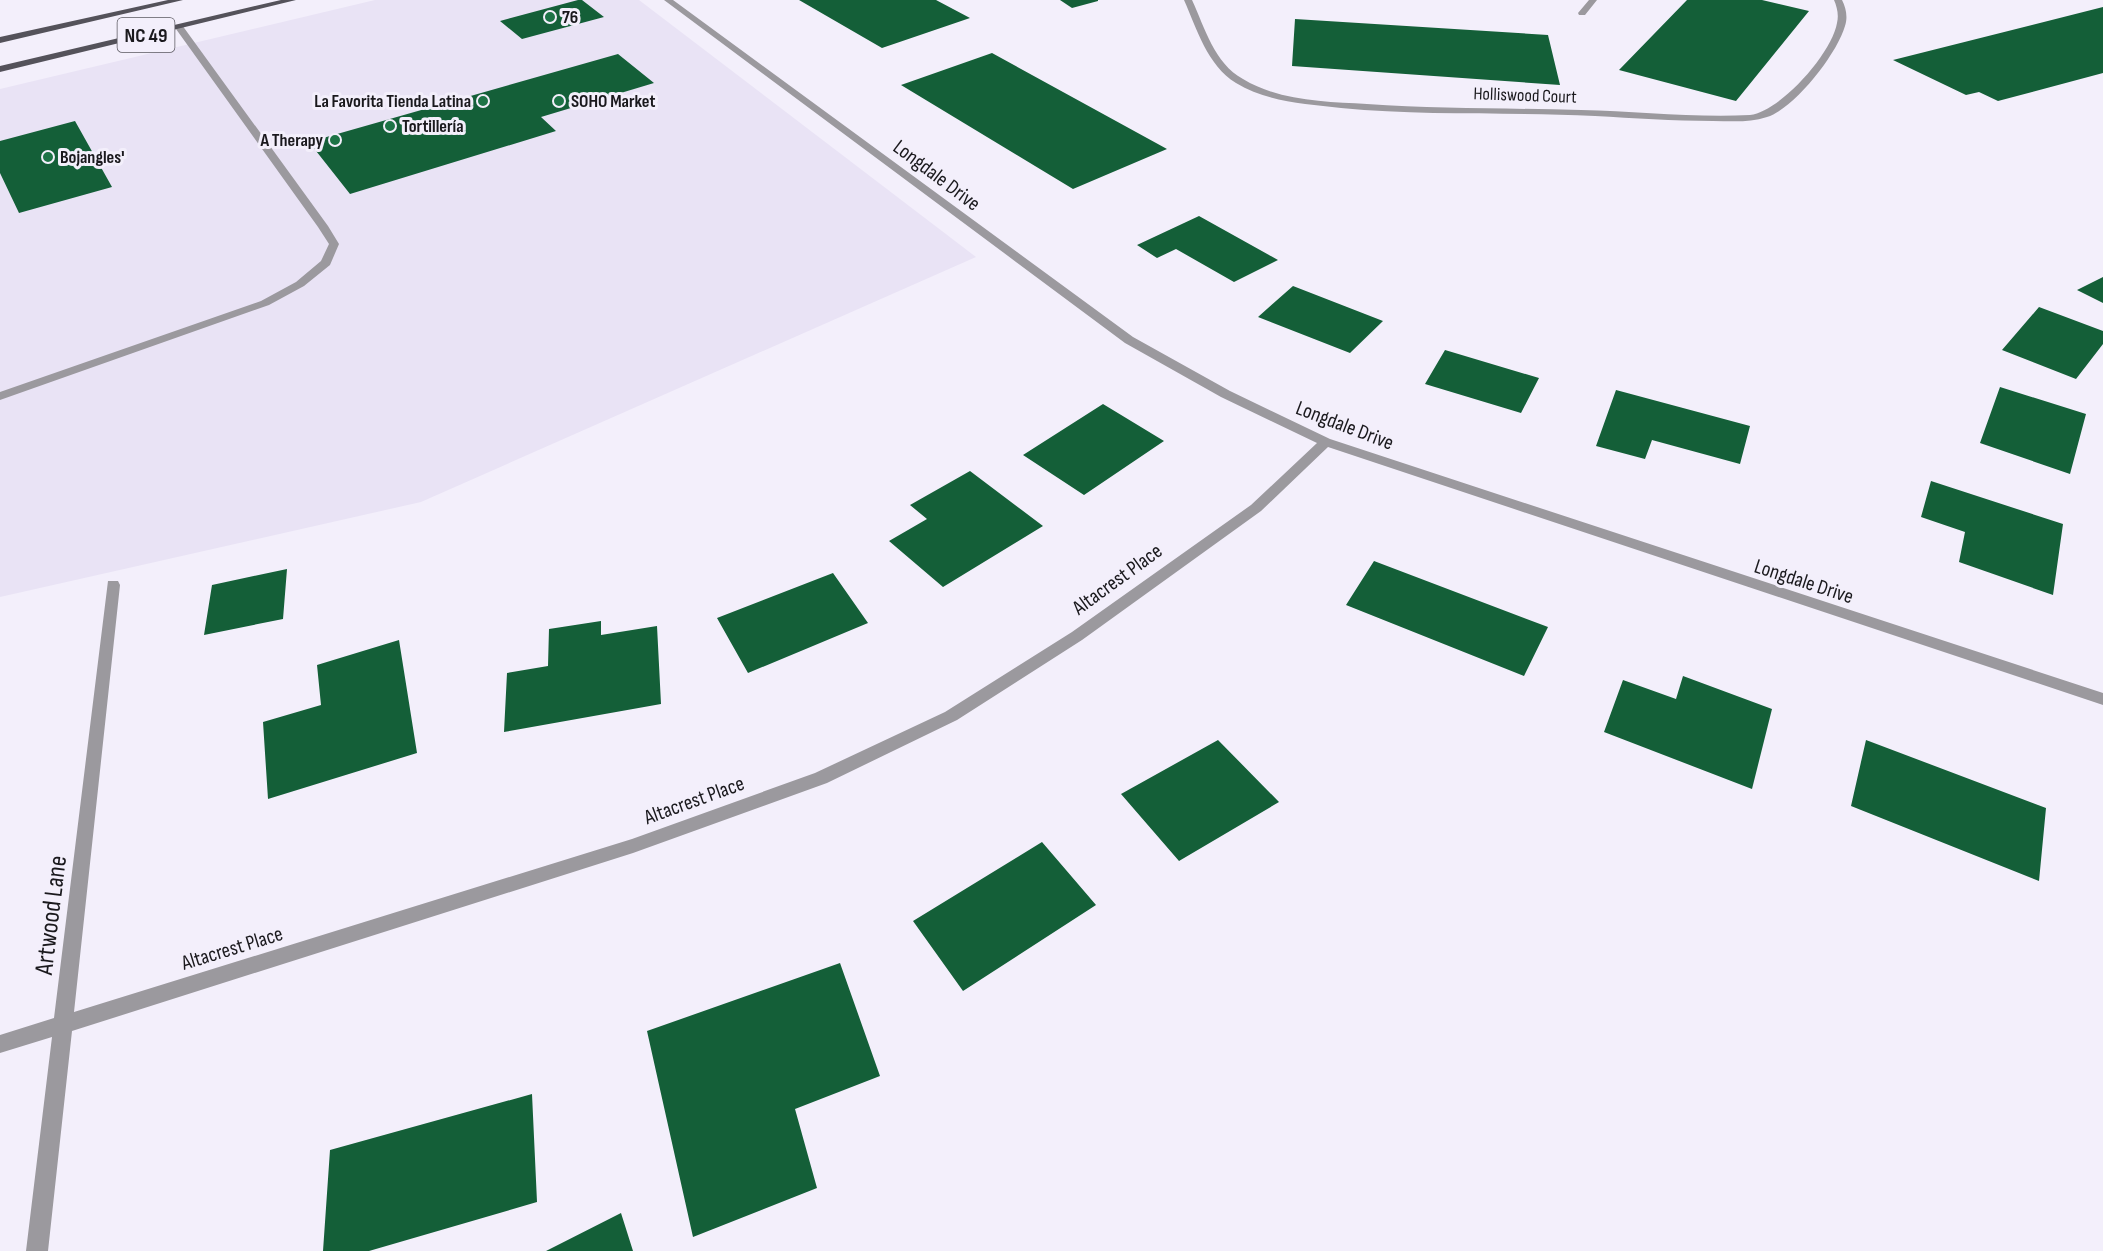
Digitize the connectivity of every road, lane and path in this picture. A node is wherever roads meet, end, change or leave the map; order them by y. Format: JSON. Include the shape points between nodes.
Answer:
{"nodes":[{"id":1,"x":178,"y":0,"type":"edge"},
{"id":2,"x":292,"y":0,"type":"edge"},
{"id":3,"x":668,"y":0,"type":"edge"},
{"id":4,"x":1188,"y":0,"type":"edge"},
{"id":5,"x":1593,"y":0,"type":"edge"},
{"id":6,"x":1839,"y":0,"type":"edge"},
{"id":7,"x":1582,"y":13,"type":"dead end"},
{"id":8,"x":179,"y":27,"type":"junction"},
{"id":9,"x":0,"y":40,"type":"edge"},
{"id":10,"x":0,"y":69,"type":"edge"},
{"id":11,"x":0,"y":396,"type":"edge"},
{"id":12,"x":1325,"y":442,"type":"junction"},
{"id":13,"x":113,"y":585,"type":"dead end"},
{"id":14,"x":2103,"y":699,"type":"edge"},
{"id":15,"x":63,"y":1024,"type":"junction"},
{"id":16,"x":0,"y":1044,"type":"edge"},
{"id":17,"x":37,"y":1251,"type":"edge"}],
"edges":[{"from":1,"to":9,"type":"main road","number":"NC 49"},
{"from":2,"to":8,"type":"main road","number":"NC 49"},
{"from":3,"to":12,"type":"street","name":"Longdale Drive","via":[[1129,340]]},
{"from":4,"to":6,"type":"street","name":"Holliswood Court","via":[[1222,67],[1237,80],[1288,98],[1320,104],[1742,118],[1769,114],[1787,102],[1809,76],[1840,30],[1843,15]]},
{"from":5,"to":7,"type":"street"},
{"from":8,"to":10,"type":"main road","number":"NC 49"},
{"from":8,"to":11,"type":"street","via":[[323,226],[334,244],[326,263],[300,284],[266,303]]},
{"from":12,"to":14,"type":"street","name":"Longdale Drive"},
{"from":12,"to":15,"type":"street","name":"Altacrest Place","via":[[1256,507],[1077,636],[951,716],[821,777],[633,846]]},
{"from":13,"to":15,"type":"street","name":"Artwood Lane"},
{"from":15,"to":16,"type":"street","name":"Altacrest Place"},
{"from":15,"to":17,"type":"street","name":"Artwood Lane"}]}
